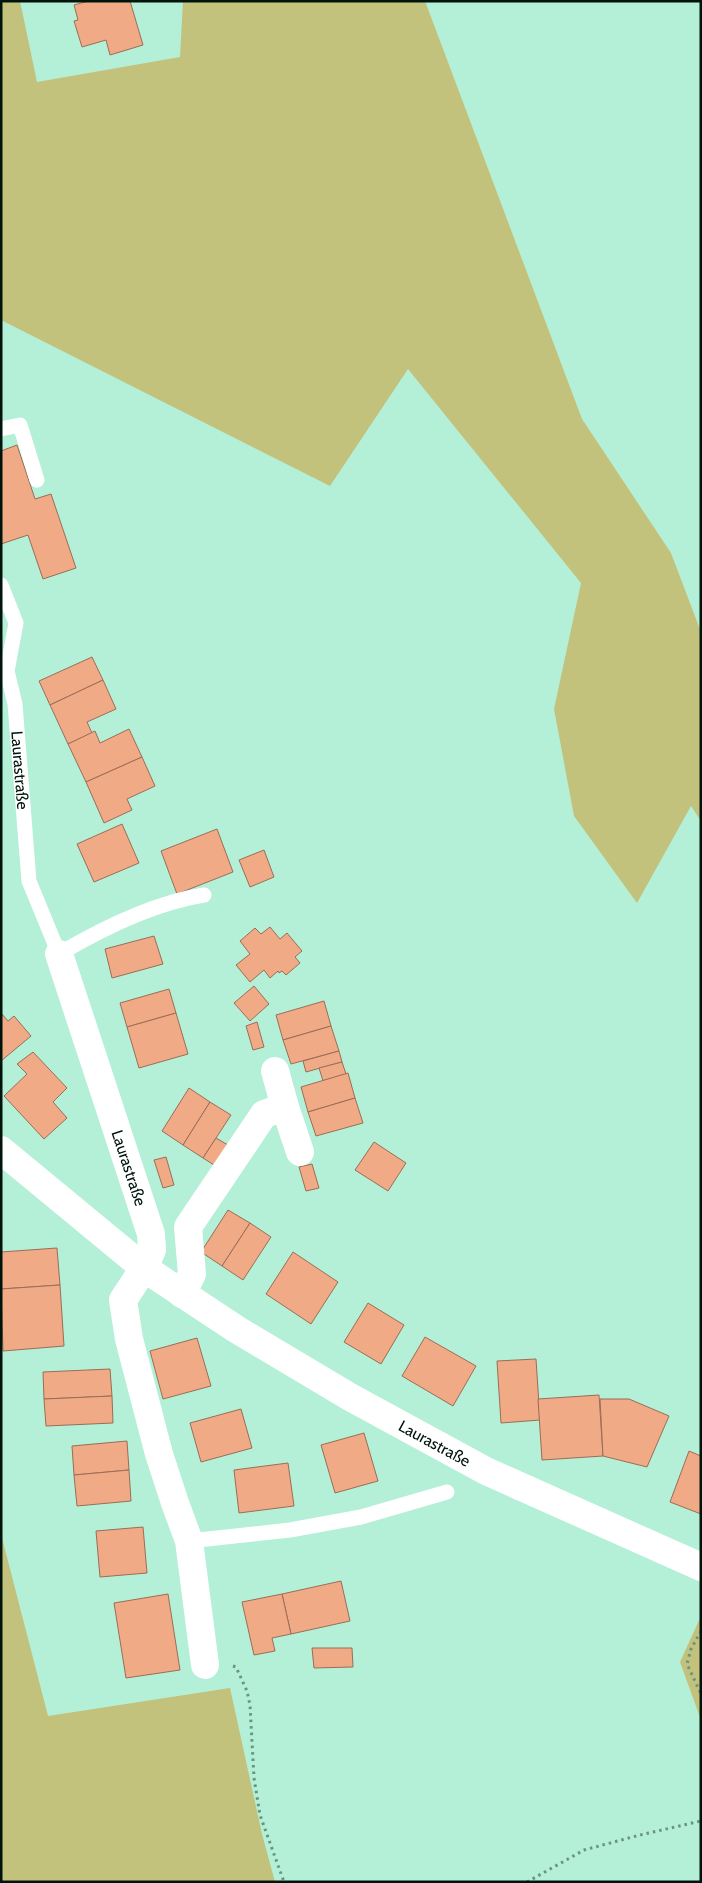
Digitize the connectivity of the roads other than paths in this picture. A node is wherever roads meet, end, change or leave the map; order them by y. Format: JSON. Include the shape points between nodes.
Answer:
{"nodes":[{"id":1,"x":1,"y":429,"type":"edge"},
{"id":2,"x":37,"y":480,"type":"dead end"},
{"id":3,"x":1,"y":585,"type":"edge"},
{"id":4,"x":204,"y":895,"type":"dead end"},
{"id":5,"x":59,"y":954,"type":"junction"},
{"id":6,"x":276,"y":1071,"type":"dead end"},
{"id":7,"x":285,"y":1107,"type":"junction"},
{"id":8,"x":1,"y":1150,"type":"edge"},
{"id":9,"x":300,"y":1152,"type":"dead end"},
{"id":10,"x":144,"y":1268,"type":"junction"},
{"id":11,"x":182,"y":1294,"type":"junction"},
{"id":12,"x":448,"y":1492,"type":"dead end"},
{"id":13,"x":189,"y":1540,"type":"junction"},
{"id":14,"x":701,"y":1567,"type":"edge"},
{"id":15,"x":205,"y":1665,"type":"road end"}],
"edges":[{"from":1,"to":2,"type":"lane","via":[[20,425]]},
{"from":3,"to":5,"type":"lane","name":"Laurastraße","via":[[16,623],[7,671],[15,704],[29,881]]},
{"from":4,"to":5,"type":"lane","via":[[180,899],[98,931]]},
{"from":5,"to":10,"type":"street","name":"Laurastraße","via":[[151,1234],[152,1250]]},
{"from":6,"to":7,"type":"street"},
{"from":7,"to":9,"type":"street"},
{"from":7,"to":11,"type":"street","via":[[264,1114],[188,1227],[192,1274]]},
{"from":8,"to":10,"type":"street","name":"Laurastraße"},
{"from":10,"to":11,"type":"street","name":"Laurastraße"},
{"from":10,"to":13,"type":"street","name":"Laurastraße","via":[[123,1300],[129,1339],[159,1454]]},
{"from":11,"to":14,"type":"street","name":"Laurastraße","via":[[350,1397],[486,1472]]},
{"from":12,"to":13,"type":"lane","via":[[361,1517],[290,1530]]},
{"from":13,"to":15,"type":"street","name":"Laurastraße"}]}
